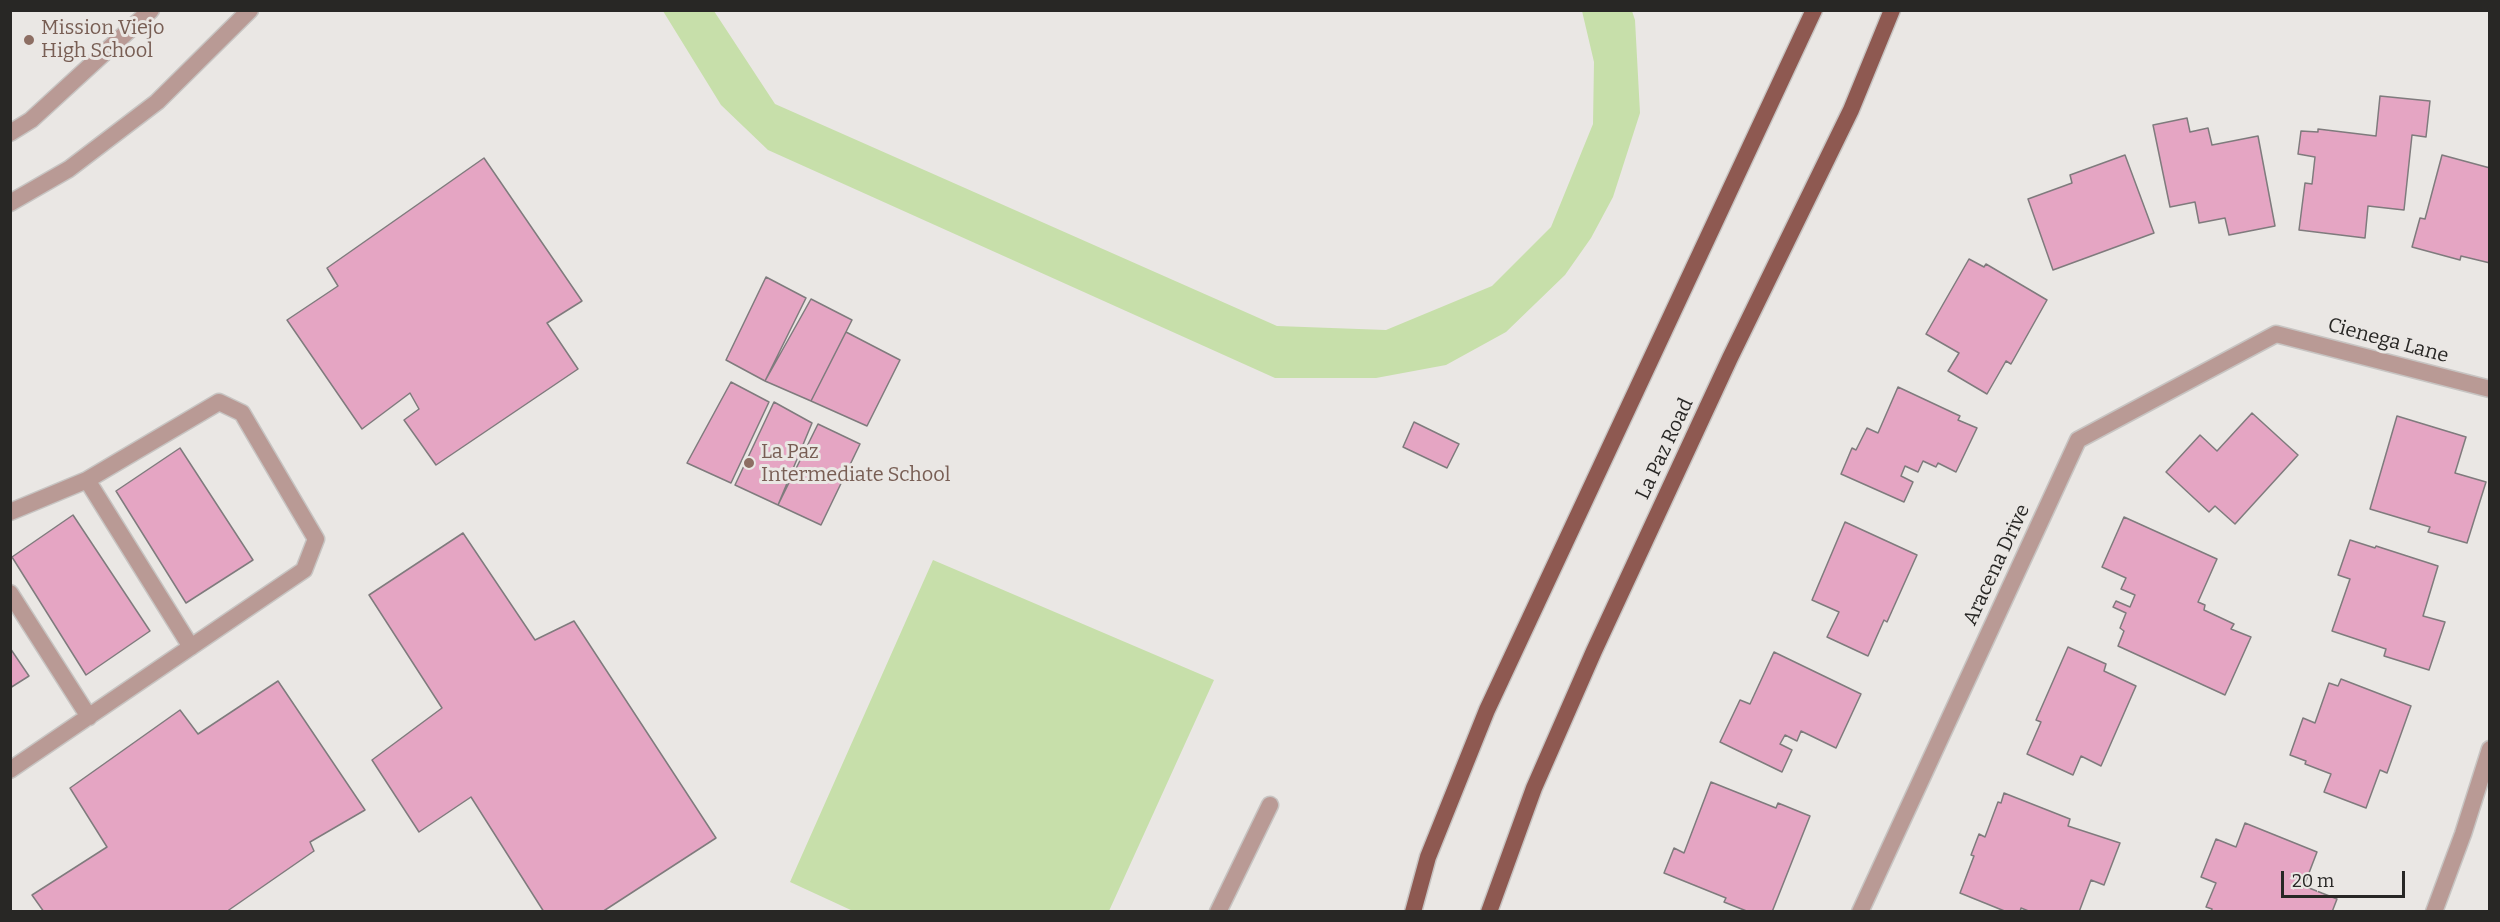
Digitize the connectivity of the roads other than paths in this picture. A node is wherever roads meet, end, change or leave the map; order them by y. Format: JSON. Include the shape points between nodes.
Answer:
{"nodes":[{"id":1,"x":151,"y":10,"type":"edge"},
{"id":2,"x":250,"y":10,"type":"edge"},
{"id":3,"x":1814,"y":10,"type":"edge"},
{"id":4,"x":1892,"y":10,"type":"edge"},
{"id":5,"x":10,"y":133,"type":"edge"},
{"id":6,"x":10,"y":203,"type":"edge"},
{"id":7,"x":2276,"y":334,"type":"joint"},
{"id":8,"x":2490,"y":389,"type":"edge"},
{"id":9,"x":87,"y":480,"type":"junction"},
{"id":10,"x":10,"y":512,"type":"edge"},
{"id":11,"x":10,"y":593,"type":"edge"},
{"id":12,"x":191,"y":647,"type":"junction"},
{"id":13,"x":89,"y":717,"type":"junction"},
{"id":14,"x":2490,"y":749,"type":"edge"},
{"id":15,"x":10,"y":770,"type":"edge"},
{"id":16,"x":1270,"y":805,"type":"dead end"},
{"id":17,"x":1218,"y":912,"type":"edge"},
{"id":18,"x":1413,"y":912,"type":"edge"},
{"id":19,"x":1489,"y":912,"type":"edge"},
{"id":20,"x":1860,"y":912,"type":"edge"},
{"id":21,"x":2434,"y":912,"type":"edge"}],
"edges":[{"from":1,"to":5,"type":"street","via":[[31,120]]},
{"from":2,"to":6,"type":"street","via":[[157,102],[69,169]]},
{"from":3,"to":18,"type":"main road","via":[[1487,710],[1428,857]]},
{"from":4,"to":19,"type":"main road","name":"La Paz Road","via":[[1851,110],[1594,651],[1534,788]]},
{"from":7,"to":8,"type":"street","name":"Cienega Lane"},
{"from":7,"to":20,"type":"street","name":"Aracena Drive","via":[[2078,440]]},
{"from":9,"to":10,"type":"street"},
{"from":9,"to":12,"type":"street"},
{"from":9,"to":12,"type":"street","via":[[219,402],[242,413],[316,540],[304,570]]},
{"from":11,"to":13,"type":"street"},
{"from":12,"to":13,"type":"street"},
{"from":13,"to":15,"type":"street"},
{"from":14,"to":21,"type":"street"},
{"from":16,"to":17,"type":"street"}]}
